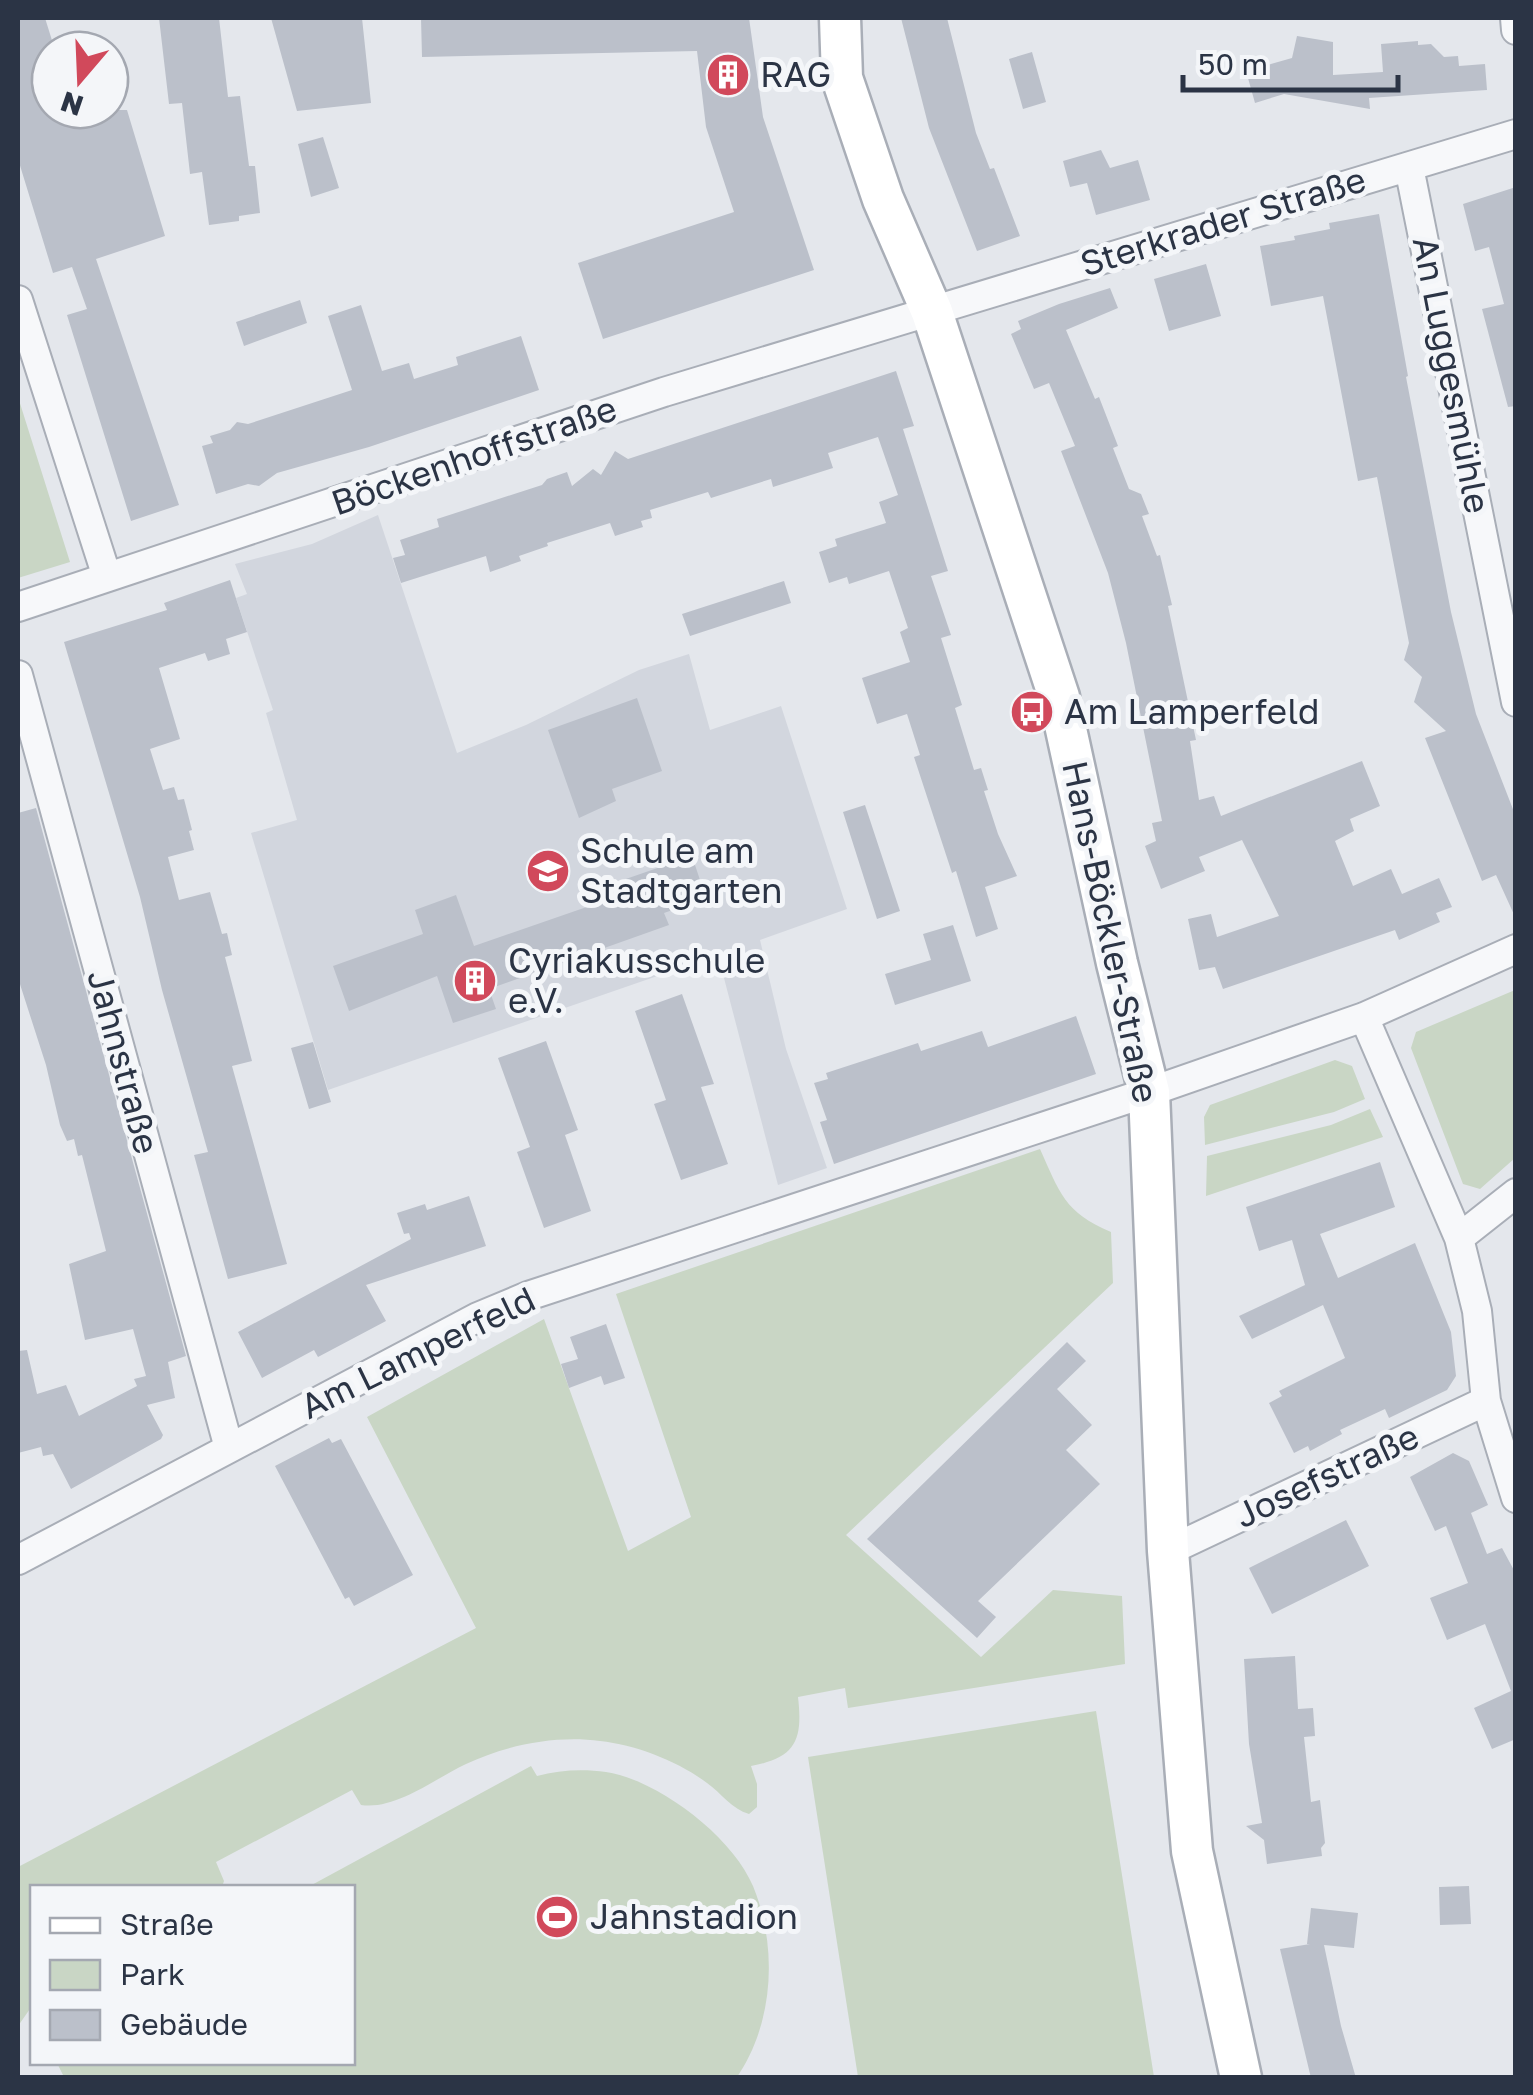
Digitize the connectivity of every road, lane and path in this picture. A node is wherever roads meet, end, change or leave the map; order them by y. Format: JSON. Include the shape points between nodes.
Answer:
{"nodes":[{"id":1,"x":836,"y":18,"type":"edge"},
{"id":2,"x":1514,"y":18,"type":"edge"},
{"id":3,"x":1516,"y":30,"type":"edge"},
{"id":4,"x":1516,"y":134,"type":"edge"},
{"id":5,"x":1409,"y":167,"type":"junction"},
{"id":6,"x":18,"y":300,"type":"edge"},
{"id":7,"x":932,"y":312,"type":"junction"},
{"id":8,"x":107,"y":577,"type":"junction"},
{"id":9,"x":18,"y":607,"type":"edge"},
{"id":10,"x":18,"y":676,"type":"edge"},
{"id":11,"x":1516,"y":702,"type":"edge"},
{"id":12,"x":1516,"y":949,"type":"edge"},
{"id":13,"x":1364,"y":1017,"type":"junction"},
{"id":14,"x":1150,"y":1092,"type":"junction"},
{"id":15,"x":1516,"y":1193,"type":"edge"},
{"id":16,"x":1459,"y":1238,"type":"junction"},
{"id":17,"x":1486,"y":1400,"type":"junction"},
{"id":18,"x":229,"y":1448,"type":"junction"},
{"id":19,"x":1516,"y":1498,"type":"edge"},
{"id":20,"x":1168,"y":1550,"type":"junction"},
{"id":21,"x":18,"y":1560,"type":"edge"},
{"id":22,"x":1241,"y":2078,"type":"edge"}],
"edges":[{"from":1,"to":7,"type":"main road","name":"Hans-Böckler-Straße","via":[[842,78],[883,199]]},
{"from":2,"to":3,"type":"street"},
{"from":4,"to":5,"type":"street","name":"Sterkrader Straße"},
{"from":5,"to":7,"type":"street","name":"Sterkrader Straße"},
{"from":5,"to":11,"type":"street","name":"An Luggesmühle"},
{"from":6,"to":8,"type":"street"},
{"from":7,"to":8,"type":"street","name":"Böckenhoffstraße","via":[[664,392]]},
{"from":7,"to":14,"type":"main road","name":"Hans-Böckler-Straße","via":[[1059,696]]},
{"from":8,"to":9,"type":"street","name":"Böckenhoffstraße"},
{"from":10,"to":18,"type":"street","name":"Jahnstraße"},
{"from":12,"to":13,"type":"street","name":"Am Lamperfeld"},
{"from":13,"to":14,"type":"street","name":"Am Lamperfeld"},
{"from":13,"to":16,"type":"street"},
{"from":14,"to":18,"type":"street","name":"Am Lamperfeld","via":[[528,1296]]},
{"from":14,"to":20,"type":"main road","name":"Hans-Böckler-Straße"},
{"from":15,"to":16,"type":"street"},
{"from":16,"to":17,"type":"street","via":[[1477,1311]]},
{"from":17,"to":19,"type":"street"},
{"from":17,"to":20,"type":"street","name":"Josefstraße"},
{"from":18,"to":21,"type":"street","name":"Am Lamperfeld"},
{"from":20,"to":22,"type":"main road","name":"Hans-Böckler-Straße","via":[[1192,1852]]}]}
